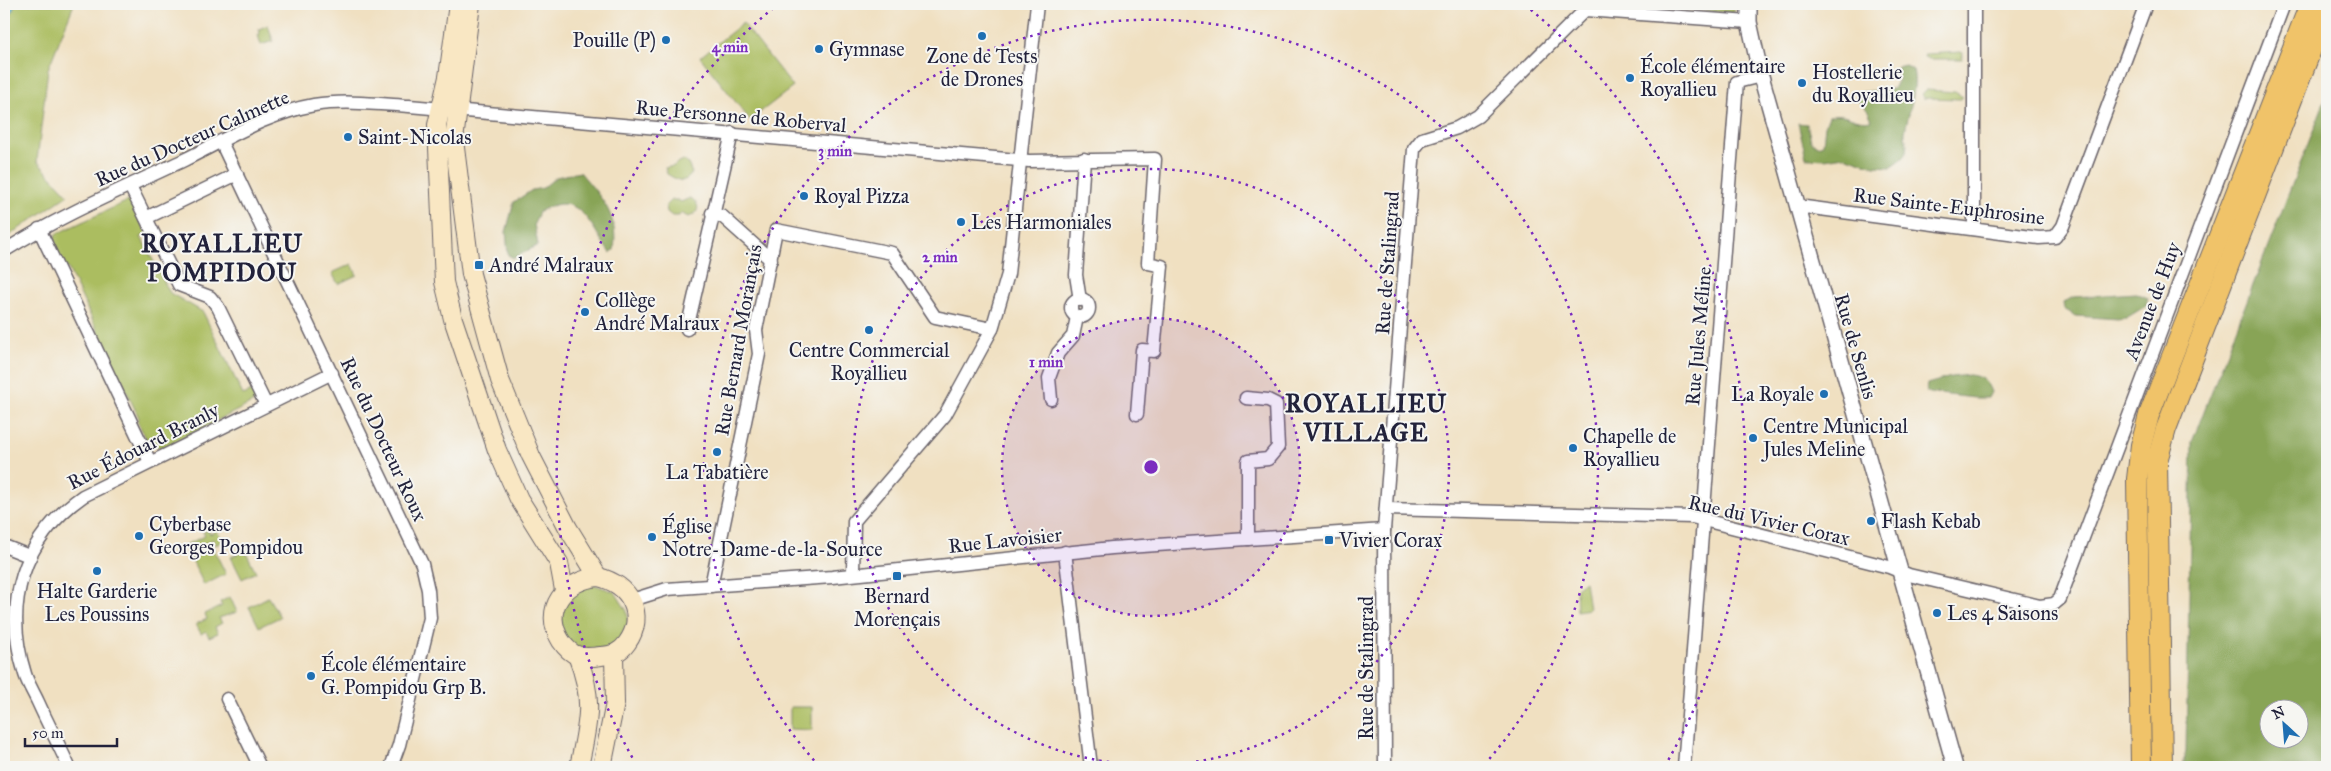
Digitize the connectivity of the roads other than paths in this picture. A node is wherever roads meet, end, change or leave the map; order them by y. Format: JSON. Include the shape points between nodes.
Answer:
{"nodes":[{"id":1,"x":458,"y":4,"type":"edge"},
{"id":2,"x":471,"y":4,"type":"edge"},
{"id":3,"x":1037,"y":4,"type":"edge"},
{"id":4,"x":1749,"y":4,"type":"edge"},
{"id":5,"x":1974,"y":4,"type":"edge"},
{"id":6,"x":2146,"y":4,"type":"edge"},
{"id":7,"x":2284,"y":4,"type":"edge"},
{"id":8,"x":2310,"y":4,"type":"edge"},
{"id":9,"x":2327,"y":8,"type":"edge"},
{"id":10,"x":1749,"y":22,"type":"junction"},
{"id":11,"x":1761,"y":76,"type":"junction"},
{"id":12,"x":449,"y":110,"type":"junction"},
{"id":13,"x":732,"y":133,"type":"junction"},
{"id":14,"x":221,"y":142,"type":"junction"},
{"id":15,"x":1084,"y":159,"type":"junction"},
{"id":16,"x":1022,"y":160,"type":"junction"},
{"id":17,"x":236,"y":174,"type":"junction"},
{"id":18,"x":130,"y":186,"type":"junction"},
{"id":19,"x":1797,"y":209,"type":"junction"},
{"id":20,"x":712,"y":213,"type":"junction"},
{"id":21,"x":146,"y":218,"type":"junction"},
{"id":22,"x":38,"y":229,"type":"junction"},
{"id":23,"x":1974,"y":229,"type":"junction"},
{"id":24,"x":4,"y":251,"type":"edge"},
{"id":25,"x":771,"y":260,"type":"junction"},
{"id":26,"x":687,"y":329,"type":"dead end"},
{"id":27,"x":992,"y":329,"type":"junction"},
{"id":28,"x":332,"y":373,"type":"junction"},
{"id":29,"x":1246,"y":398,"type":"dead end"},
{"id":30,"x":1051,"y":399,"type":"dead end"},
{"id":31,"x":266,"y":405,"type":"junction"},
{"id":32,"x":1137,"y":414,"type":"dead end"},
{"id":33,"x":150,"y":462,"type":"junction"},
{"id":34,"x":1386,"y":509,"type":"junction"},
{"id":35,"x":1702,"y":520,"type":"junction"},
{"id":36,"x":1384,"y":530,"type":"junction"},
{"id":37,"x":1248,"y":539,"type":"junction"},
{"id":38,"x":4,"y":546,"type":"edge"},
{"id":39,"x":1065,"y":552,"type":"junction"},
{"id":40,"x":29,"y":556,"type":"junction"},
{"id":41,"x":1898,"y":570,"type":"junction"},
{"id":42,"x":853,"y":574,"type":"junction"},
{"id":43,"x":598,"y":577,"type":"junction"},
{"id":44,"x":711,"y":586,"type":"junction"},
{"id":45,"x":564,"y":590,"type":"junction"},
{"id":46,"x":632,"y":600,"type":"junction"},
{"id":47,"x":2048,"y":606,"type":"joint"},
{"id":48,"x":614,"y":655,"type":"junction"},
{"id":49,"x":577,"y":656,"type":"junction"},
{"id":50,"x":227,"y":699,"type":"dead end"},
{"id":51,"x":69,"y":767,"type":"edge"},
{"id":52,"x":260,"y":767,"type":"edge"},
{"id":53,"x":391,"y":767,"type":"edge"},
{"id":54,"x":579,"y":767,"type":"edge"},
{"id":55,"x":602,"y":767,"type":"edge"},
{"id":56,"x":1091,"y":767,"type":"edge"},
{"id":57,"x":1385,"y":767,"type":"edge"},
{"id":58,"x":1684,"y":767,"type":"edge"},
{"id":59,"x":1955,"y":767,"type":"edge"},
{"id":60,"x":2141,"y":767,"type":"edge"},
{"id":61,"x":2162,"y":767,"type":"edge"}],
"edges":[{"from":1,"to":12,"type":"main road","via":[[448,77]]},
{"from":2,"to":12,"type":"main road"},
{"from":3,"to":16,"type":"street"},
{"from":4,"to":10,"type":"street","name":"Rue de Senlis"},
{"from":5,"to":23,"type":"street"},
{"from":6,"to":23,"type":"street","name":"Rue Sainte-Euphrosine","via":[[2059,233],[2049,239]]},
{"from":7,"to":47,"type":"street","name":"Avenue de Huy","via":[[2060,599]]},
{"from":8,"to":60,"type":"main road","via":[[2149,415],[2141,444],[2137,480]]},
{"from":9,"to":61,"type":"main road","via":[[2166,429],[2157,461]]},
{"from":10,"to":11,"type":"street","name":"Rue de Senlis"},
{"from":10,"to":34,"type":"street","name":"Rue de Stalingrad","via":[[1585,10],[1478,116],[1457,128],[1418,142],[1414,149]]},
{"from":11,"to":19,"type":"street","name":"Rue de Senlis"},
{"from":11,"to":35,"type":"street","name":"Rue Jules Méline","via":[[1737,82]]},
{"from":12,"to":13,"type":"street","name":"Rue Personne de Roberval"},
{"from":12,"to":14,"type":"street","name":"Rue du Docteur Calmette","via":[[349,103],[314,105],[286,113]]},
{"from":12,"to":43,"type":"main road","via":[[471,274],[500,380],[531,456],[568,528]]},
{"from":12,"to":45,"type":"main road","via":[[437,142],[444,282],[453,319],[497,450],[519,498],[559,562]]},
{"from":13,"to":16,"type":"street","name":"Rue Personne de Roberval"},
{"from":13,"to":20,"type":"street"},
{"from":14,"to":17,"type":"street","name":"Rue du Docteur Roux"},
{"from":14,"to":18,"type":"street","name":"Rue du Docteur Calmette"},
{"from":15,"to":16,"type":"street","name":"Rue Personne de Roberval"},
{"from":15,"to":30,"type":"street","via":[[1076,275],[1080,300],[1071,305],[1077,317],[1073,336],[1058,353],[1049,378]]},
{"from":15,"to":32,"type":"street","name":"Rue Personne de Roberval","via":[[1155,159],[1148,263],[1162,266],[1154,351],[1142,350]]},
{"from":16,"to":27,"type":"street","via":[[1008,274]]},
{"from":17,"to":21,"type":"street"},
{"from":17,"to":28,"type":"street","name":"Rue du Docteur Roux"},
{"from":18,"to":21,"type":"street"},
{"from":18,"to":22,"type":"street","name":"Rue du Docteur Calmette"},
{"from":19,"to":23,"type":"street","name":"Rue Sainte-Euphrosine","via":[[1805,207]]},
{"from":19,"to":41,"type":"street","name":"Rue de Senlis"},
{"from":20,"to":25,"type":"street","via":[[723,217]]},
{"from":20,"to":26,"type":"street"},
{"from":21,"to":31,"type":"street","via":[[179,285],[210,297],[218,307]]},
{"from":22,"to":24,"type":"street","name":"Rue du Docteur Calmette"},
{"from":22,"to":33,"type":"street"},
{"from":25,"to":27,"type":"street","name":"Rue Bernard Morançais","via":[[776,230],[892,253],[935,317]]},
{"from":25,"to":44,"type":"street","name":"Rue Bernard Morançais","via":[[756,330],[758,354]]},
{"from":27,"to":42,"type":"street","via":[[945,415],[854,521]]},
{"from":28,"to":31,"type":"street","name":"Rue Édouard Branly"},
{"from":28,"to":53,"type":"street","name":"Rue du Docteur Roux","via":[[422,564],[428,590],[430,618],[400,745]]},
{"from":29,"to":37,"type":"street","via":[[1276,404],[1278,447],[1268,459],[1248,461]]},
{"from":31,"to":33,"type":"street","name":"Rue Édouard Branly"},
{"from":33,"to":40,"type":"street","name":"Rue Édouard Branly","via":[[99,487],[60,512]]},
{"from":34,"to":35,"type":"street","name":"Rue du Vivier Corax","via":[[1692,517]]},
{"from":34,"to":36,"type":"street","name":"Rue de Stalingrad"},
{"from":35,"to":41,"type":"street","name":"Rue du Vivier Corax"},
{"from":35,"to":58,"type":"street","name":"Rue Jules Méline"},
{"from":36,"to":37,"type":"street","name":"Rue Lavoisier"},
{"from":36,"to":57,"type":"street","name":"Rue de Stalingrad"},
{"from":37,"to":39,"type":"street","name":"Rue Lavoisier"},
{"from":38,"to":40,"type":"street"},
{"from":39,"to":42,"type":"street","name":"Rue Lavoisier"},
{"from":39,"to":56,"type":"street"},
{"from":40,"to":51,"type":"street","name":"Rue Édouard Branly","via":[[17,612],[20,651],[25,675]]},
{"from":41,"to":47,"type":"street","name":"Rue du Vivier Corax"},
{"from":41,"to":59,"type":"street","name":"Rue de Senlis"},
{"from":42,"to":44,"type":"street","name":"Rue Lavoisier"},
{"from":43,"to":45,"type":"main road","via":[[586,578]]},
{"from":43,"to":46,"type":"main road","via":[[618,584]]},
{"from":44,"to":46,"type":"street","name":"Rue Lavoisier","via":[[667,589]]},
{"from":45,"to":49,"type":"main road","via":[[556,604],[556,634]]},
{"from":46,"to":48,"type":"main road","via":[[636,624],[632,636]]},
{"from":48,"to":49,"type":"main road"},
{"from":48,"to":55,"type":"main road","via":[[615,703]]},
{"from":49,"to":54,"type":"main road","via":[[589,694],[588,722]]},
{"from":50,"to":52,"type":"street"}]}
